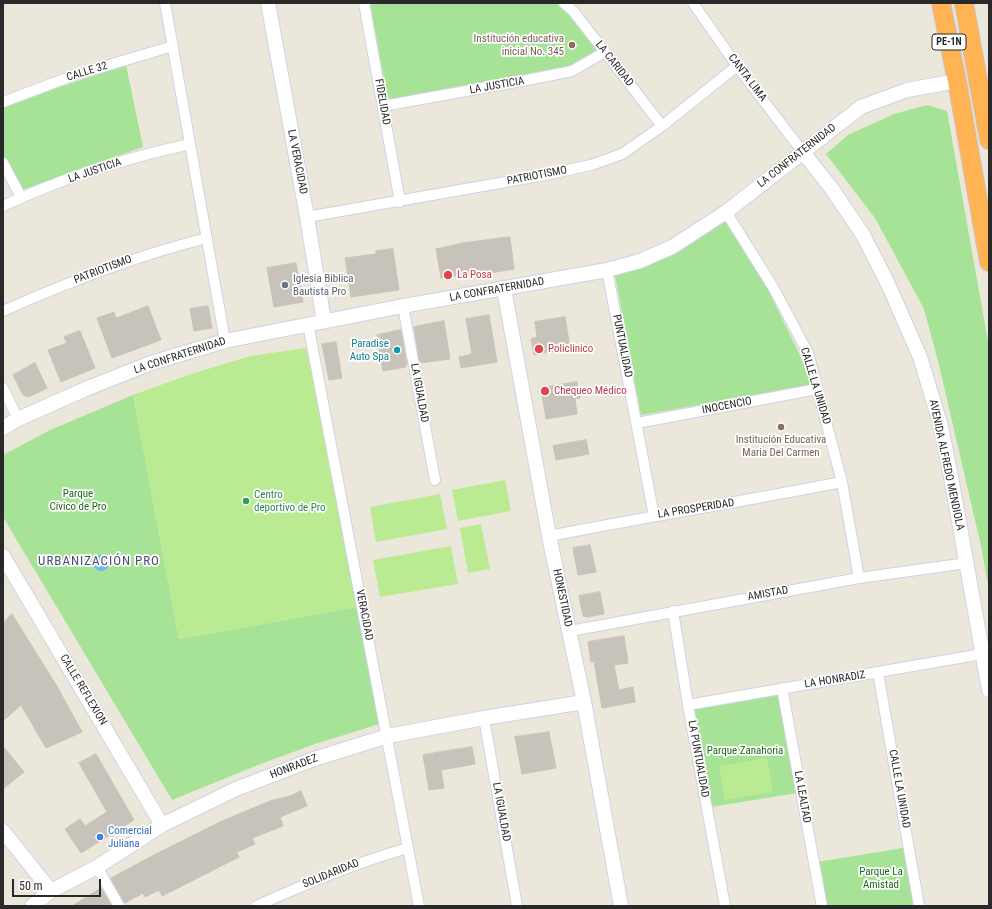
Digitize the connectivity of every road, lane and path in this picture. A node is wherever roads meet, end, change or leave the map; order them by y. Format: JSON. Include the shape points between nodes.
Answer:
{"nodes":[{"id":1,"x":165,"y":3,"type":"edge"},
{"id":2,"x":268,"y":3,"type":"edge"},
{"id":3,"x":364,"y":3,"type":"edge"},
{"id":4,"x":564,"y":3,"type":"edge"},
{"id":5,"x":693,"y":3,"type":"edge"},
{"id":6,"x":941,"y":3,"type":"edge"},
{"id":7,"x":964,"y":3,"type":"edge"},
{"id":8,"x":173,"y":46,"type":"junction"},
{"id":9,"x":605,"y":52,"type":"junction"},
{"id":10,"x":738,"y":66,"type":"junction"},
{"id":11,"x":983,"y":78,"type":"edge"},
{"id":12,"x":957,"y":81,"type":"junction"},
{"id":13,"x":3,"y":102,"type":"edge"},
{"id":14,"x":383,"y":106,"type":"junction"},
{"id":15,"x":662,"y":126,"type":"junction"},
{"id":16,"x":989,"y":140,"type":"edge"},
{"id":17,"x":190,"y":144,"type":"junction"},
{"id":18,"x":802,"y":151,"type":"junction"},
{"id":19,"x":3,"y":162,"type":"edge"},
{"id":20,"x":21,"y":197,"type":"junction"},
{"id":21,"x":400,"y":202,"type":"junction"},
{"id":22,"x":3,"y":206,"type":"edge"},
{"id":23,"x":726,"y":212,"type":"junction"},
{"id":24,"x":308,"y":217,"type":"junction"},
{"id":25,"x":207,"y":238,"type":"junction"},
{"id":26,"x":989,"y":262,"type":"edge"},
{"id":27,"x":608,"y":270,"type":"junction"},
{"id":28,"x":504,"y":289,"type":"junction"},
{"id":29,"x":403,"y":306,"type":"junction"},
{"id":30,"x":3,"y":311,"type":"edge"},
{"id":31,"x":324,"y":321,"type":"junction"},
{"id":32,"x":308,"y":324,"type":"junction"},
{"id":33,"x":225,"y":341,"type":"junction"},
{"id":34,"x":3,"y":388,"type":"edge"},
{"id":35,"x":817,"y":389,"type":"junction"},
{"id":36,"x":18,"y":419,"type":"junction"},
{"id":37,"x":636,"y":423,"type":"junction"},
{"id":38,"x":3,"y":428,"type":"edge"},
{"id":39,"x":435,"y":480,"type":"dead end"},
{"id":40,"x":842,"y":482,"type":"junction"},
{"id":41,"x":654,"y":516,"type":"junction"},
{"id":42,"x":549,"y":536,"type":"junction"},
{"id":43,"x":3,"y":556,"type":"edge"},
{"id":44,"x":967,"y":563,"type":"junction"},
{"id":45,"x":859,"y":578,"type":"junction"},
{"id":46,"x":673,"y":611,"type":"junction"},
{"id":47,"x":570,"y":631,"type":"junction"},
{"id":48,"x":982,"y":654,"type":"junction"},
{"id":49,"x":878,"y":673,"type":"junction"},
{"id":50,"x":782,"y":688,"type":"junction"},
{"id":51,"x":989,"y":690,"type":"edge"},
{"id":52,"x":584,"y":702,"type":"junction"},
{"id":53,"x":688,"y":705,"type":"junction"},
{"id":54,"x":484,"y":718,"type":"junction"},
{"id":55,"x":388,"y":736,"type":"junction"},
{"id":56,"x":162,"y":825,"type":"junction"},
{"id":57,"x":3,"y":831,"type":"edge"},
{"id":58,"x":408,"y":848,"type":"junction"},
{"id":59,"x":96,"y":867,"type":"junction"},
{"id":60,"x":51,"y":891,"type":"junction"},
{"id":61,"x":32,"y":906,"type":"edge"},
{"id":62,"x":119,"y":906,"type":"edge"},
{"id":63,"x":256,"y":906,"type":"edge"},
{"id":64,"x":419,"y":906,"type":"edge"},
{"id":65,"x":517,"y":906,"type":"edge"},
{"id":66,"x":621,"y":906,"type":"edge"},
{"id":67,"x":725,"y":906,"type":"edge"},
{"id":68,"x":822,"y":906,"type":"edge"},
{"id":69,"x":919,"y":906,"type":"edge"}],
"edges":[{"from":1,"to":8,"type":"street"},
{"from":2,"to":24,"type":"street","name":"LA VERACIDAD"},
{"from":3,"to":14,"type":"street","name":"FIDELIDAD"},
{"from":4,"to":9,"type":"street","name":"LA CARIDAD"},
{"from":5,"to":10,"type":"street","name":"CANTA LIMA"},
{"from":6,"to":12,"type":"highway","number":"PE-1N"},
{"from":7,"to":11,"type":"highway","number":"PE-1N"},
{"from":8,"to":13,"type":"street","name":"CALLE 32","via":[[72,76]]},
{"from":8,"to":17,"type":"street"},
{"from":9,"to":14,"type":"street","name":"LA JUSTICIA","via":[[572,71]]},
{"from":9,"to":15,"type":"street","name":"LA CARIDAD"},
{"from":10,"to":15,"type":"street","name":"PATRIOTISMO"},
{"from":10,"to":18,"type":"street","name":"CANTA LIMA"},
{"from":11,"to":16,"type":"highway","number":"PE-1N"},
{"from":12,"to":18,"type":"street","name":"LA CONFRATERNIDAD","via":[[907,90],[861,107]]},
{"from":12,"to":26,"type":"highway","number":"PE-1N"},
{"from":14,"to":21,"type":"street","name":"FIDELIDAD"},
{"from":15,"to":21,"type":"street","name":"PATRIOTISMO","via":[[622,154],[591,165]]},
{"from":17,"to":20,"type":"street","name":"LA JUSTICIA","via":[[126,160]]},
{"from":17,"to":25,"type":"street"},
{"from":18,"to":23,"type":"street","name":"LA CONFRATERNIDAD"},
{"from":18,"to":44,"type":"street","name":"AVENIDA ALFREDO MENDIOLA","via":[[863,235],[920,357],[940,423]]},
{"from":19,"to":20,"type":"street"},
{"from":20,"to":22,"type":"street","name":"LA JUSTICIA"},
{"from":21,"to":24,"type":"street","name":"PATRIOTISMO"},
{"from":23,"to":27,"type":"street","name":"LA CONFRATERNIDAD","via":[[672,247],[640,261]]},
{"from":23,"to":35,"type":"street","name":"CALLE LA UNIDAD","via":[[773,287],[808,354]]},
{"from":24,"to":31,"type":"street","name":"LA VERACIDAD"},
{"from":25,"to":30,"type":"street","name":"PATRIOTISMO","via":[[146,254]]},
{"from":25,"to":33,"type":"street"},
{"from":27,"to":28,"type":"street","name":"LA CONFRATERNIDAD"},
{"from":27,"to":37,"type":"street","name":"PUNTUALIDAD"},
{"from":28,"to":29,"type":"street","name":"LA CONFRATERNIDAD"},
{"from":28,"to":42,"type":"street","name":"HONESTIDAD"},
{"from":29,"to":31,"type":"street","name":"LA CONFRATERNIDAD"},
{"from":29,"to":39,"type":"street","name":"LA IGUALDAD"},
{"from":31,"to":32,"type":"street","name":"LA CONFRATERNIDAD"},
{"from":32,"to":33,"type":"street","name":"LA CONFRATERNIDAD"},
{"from":32,"to":55,"type":"street","name":"VERACIDAD"},
{"from":33,"to":36,"type":"street","name":"LA CONFRATERNIDAD","via":[[151,363]]},
{"from":34,"to":36,"type":"street"},
{"from":35,"to":37,"type":"street","name":"INOCENCIO"},
{"from":35,"to":40,"type":"street","name":"CALLE LA UNIDAD"},
{"from":36,"to":38,"type":"street","name":"LA CONFRATERNIDAD"},
{"from":37,"to":41,"type":"street","name":"PUNTUALIDAD"},
{"from":40,"to":41,"type":"street","name":"LA PROSPERIDAD"},
{"from":40,"to":45,"type":"street","name":"CALLE LA UNIDAD"},
{"from":41,"to":42,"type":"street","name":"LA PROSPERIDAD"},
{"from":42,"to":47,"type":"street","name":"HONESTIDAD"},
{"from":43,"to":56,"type":"street","name":"CALLE REFLEXION"},
{"from":44,"to":45,"type":"street","name":"AMISTAD"},
{"from":44,"to":48,"type":"street","name":"AVENIDA ALFREDO MENDIOLA"},
{"from":45,"to":46,"type":"street","name":"AMISTAD"},
{"from":46,"to":47,"type":"street","name":"AMISTAD"},
{"from":46,"to":53,"type":"street","name":"LA PUNTUALIDAD"},
{"from":47,"to":52,"type":"street","name":"HONESTIDAD"},
{"from":48,"to":49,"type":"street","name":"LA HONRADIZ"},
{"from":48,"to":51,"type":"street","name":"AVENIDA ALFREDO MENDIOLA"},
{"from":49,"to":50,"type":"street","name":"LA HONRADIZ"},
{"from":49,"to":69,"type":"street","name":"CALLE LA UNIDAD"},
{"from":50,"to":53,"type":"street","name":"LA HONRADIZ"},
{"from":50,"to":68,"type":"street","name":"LA LEALTAD"},
{"from":52,"to":54,"type":"street","name":"HONRADEZ"},
{"from":52,"to":66,"type":"street","name":"HONESTIDAD"},
{"from":53,"to":67,"type":"street","name":"LA PUNTUALIDAD"},
{"from":54,"to":55,"type":"street","name":"HONRADEZ"},
{"from":54,"to":65,"type":"street","name":"LA IGUALDAD"},
{"from":55,"to":56,"type":"street","name":"HONRADEZ","via":[[314,759],[243,786]]},
{"from":55,"to":58,"type":"street","name":"VERACIDAD"},
{"from":56,"to":59,"type":"street","name":"HONRADEZ"},
{"from":57,"to":60,"type":"street"},
{"from":58,"to":63,"type":"street","name":"SOLIDARIDAD","via":[[329,874]]},
{"from":58,"to":64,"type":"street","name":"VERACIDAD"},
{"from":59,"to":60,"type":"street","name":"HONRADEZ"},
{"from":59,"to":62,"type":"street"},
{"from":60,"to":61,"type":"street","name":"HONRADEZ"}]}
